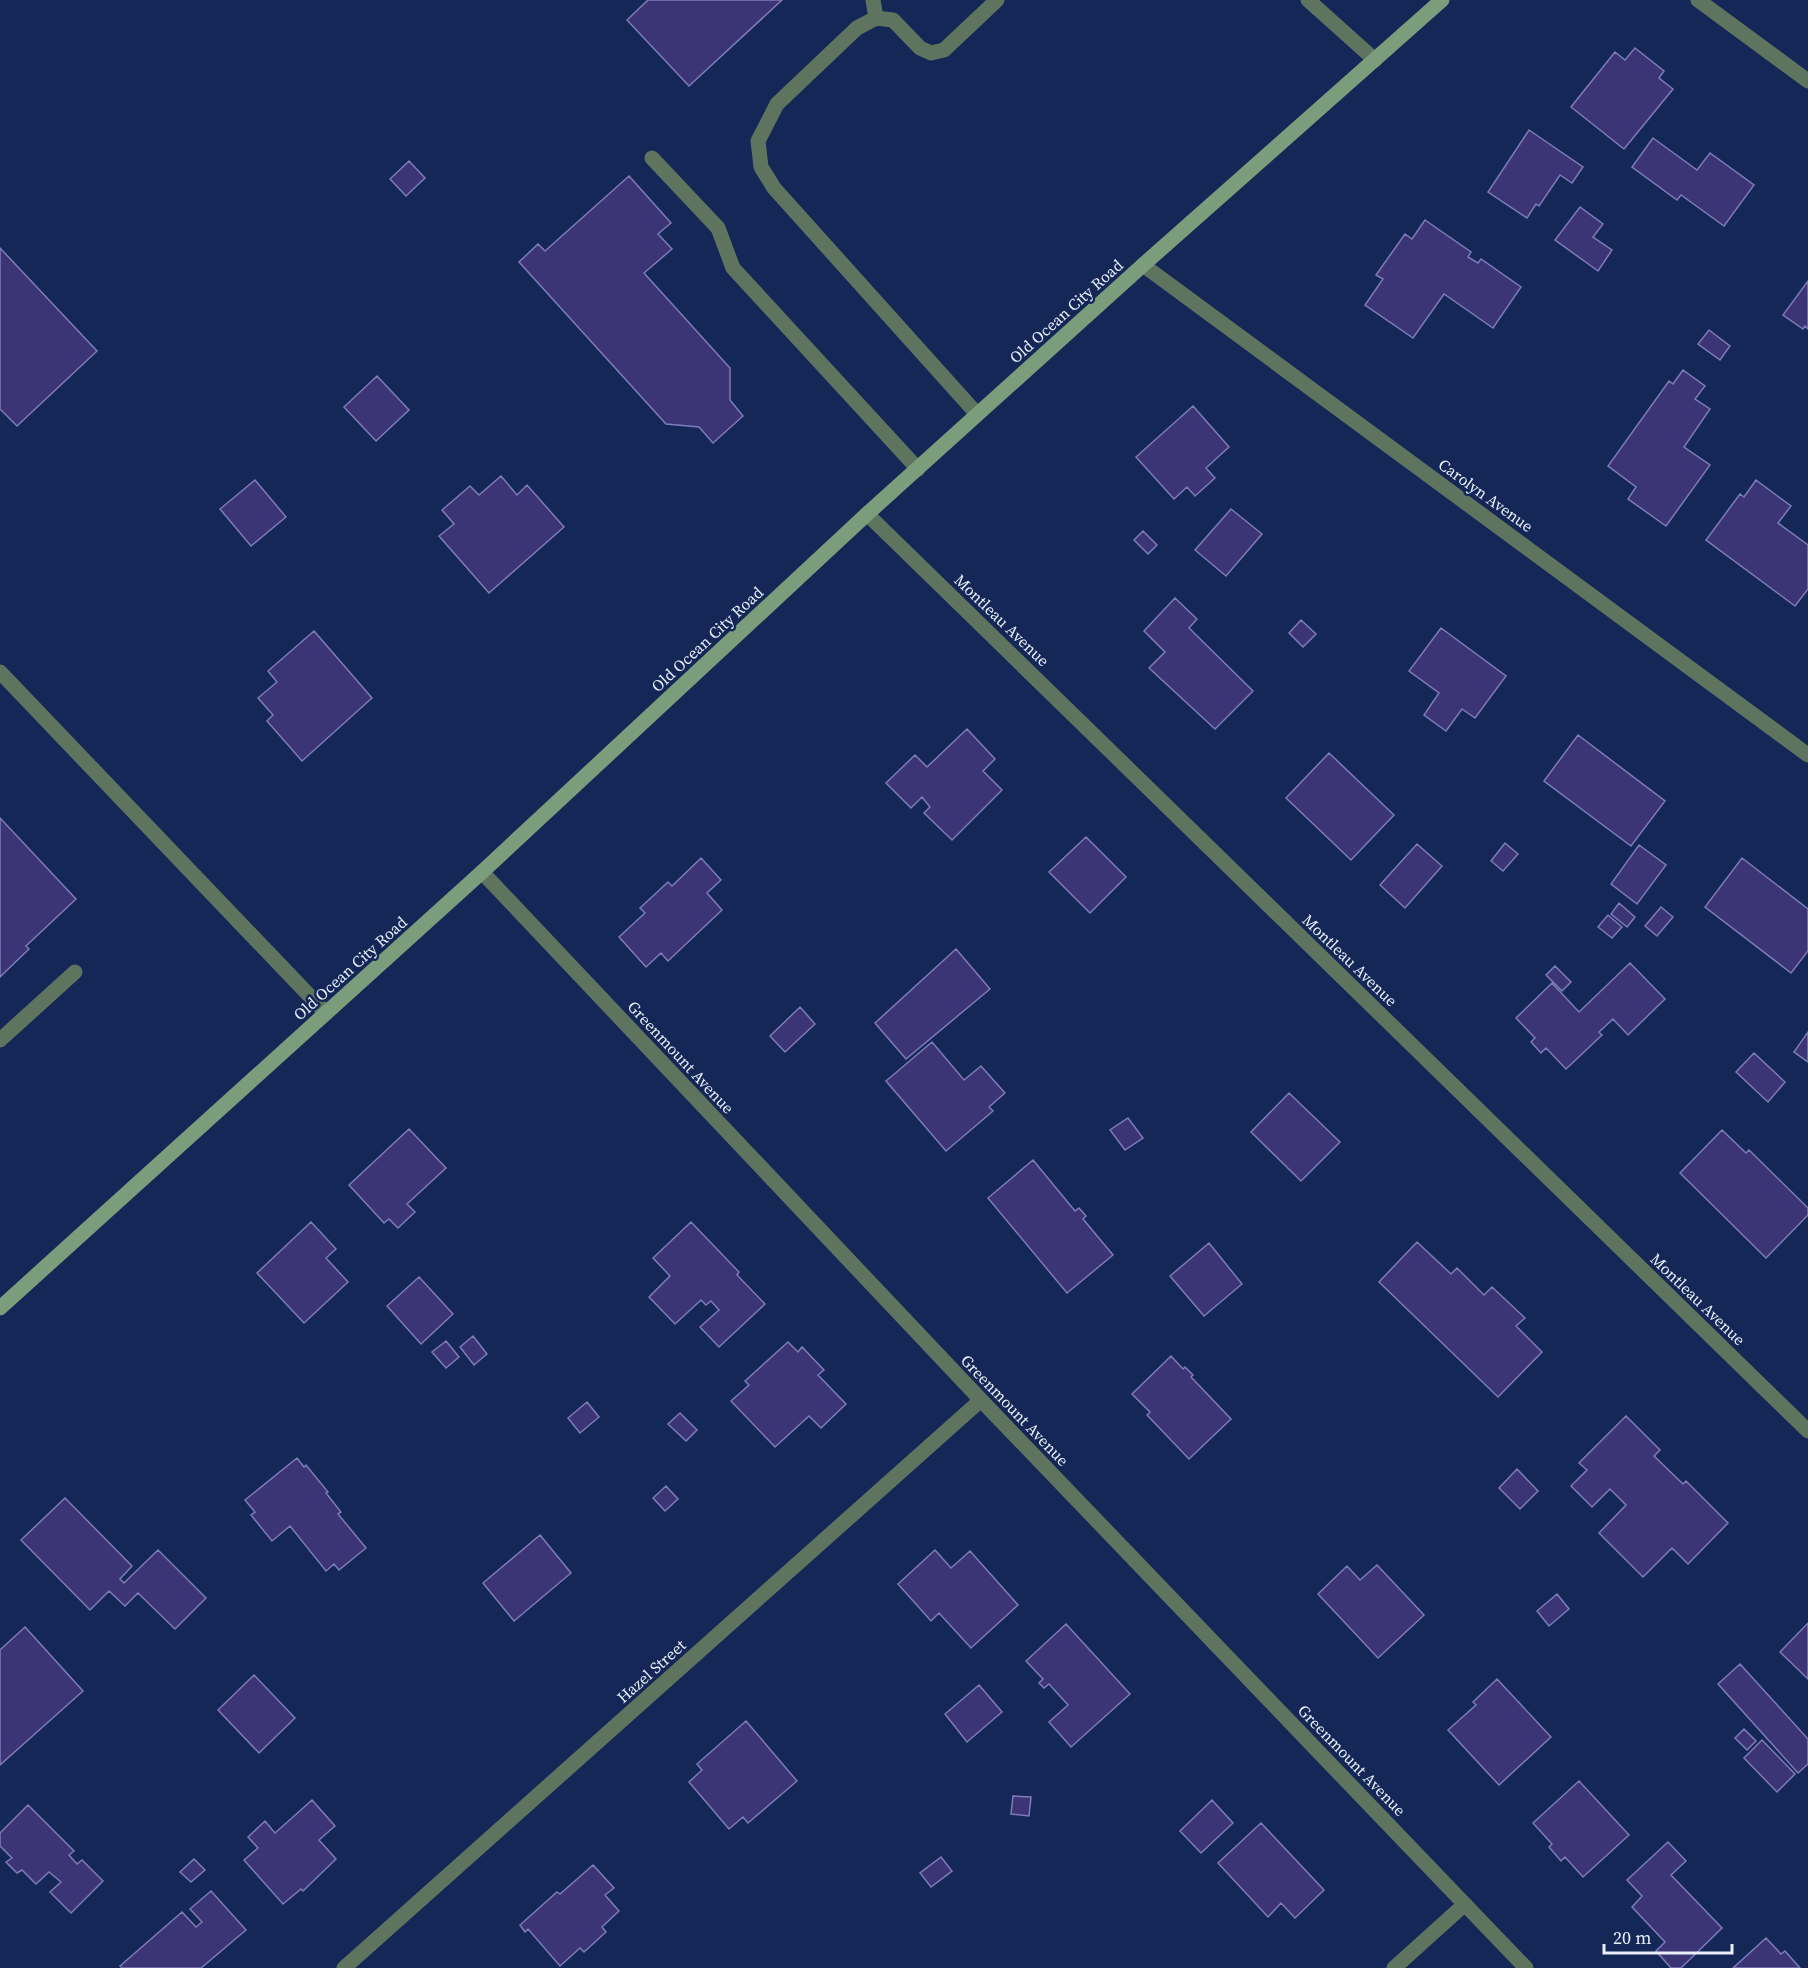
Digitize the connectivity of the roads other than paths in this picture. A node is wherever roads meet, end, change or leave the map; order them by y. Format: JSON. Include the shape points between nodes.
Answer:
{"nodes":[{"id":1,"x":873,"y":0,"type":"edge"},
{"id":2,"x":997,"y":0,"type":"edge"},
{"id":3,"x":1308,"y":0,"type":"edge"},
{"id":4,"x":1442,"y":0,"type":"edge"},
{"id":5,"x":1698,"y":0,"type":"edge"},
{"id":6,"x":876,"y":18,"type":"junction"},
{"id":7,"x":1375,"y":60,"type":"junction"},
{"id":8,"x":1808,"y":81,"type":"edge"},
{"id":9,"x":652,"y":158,"type":"dead end"},
{"id":10,"x":1143,"y":265,"type":"junction"},
{"id":11,"x":977,"y":414,"type":"junction"},
{"id":12,"x":918,"y":469,"type":"junction"},
{"id":13,"x":867,"y":514,"type":"junction"},
{"id":14,"x":0,"y":672,"type":"edge"},
{"id":15,"x":1808,"y":755,"type":"edge"},
{"id":16,"x":482,"y":872,"type":"junction"},
{"id":17,"x":75,"y":972,"type":"dead end"},
{"id":18,"x":327,"y":1013,"type":"junction"},
{"id":19,"x":0,"y":1040,"type":"edge"},
{"id":20,"x":0,"y":1308,"type":"edge"},
{"id":21,"x":981,"y":1400,"type":"junction"},
{"id":22,"x":1808,"y":1431,"type":"edge"},
{"id":23,"x":1465,"y":1905,"type":"junction"},
{"id":24,"x":344,"y":1968,"type":"edge"},
{"id":25,"x":1394,"y":1968,"type":"edge"},
{"id":26,"x":1526,"y":1968,"type":"edge"}],
"edges":[{"from":1,"to":6,"type":"street"},
{"from":2,"to":6,"type":"street","via":[[944,50],[931,53],[920,48],[893,20]]},
{"from":3,"to":7,"type":"street"},
{"from":4,"to":7,"type":"main road","name":"Old Ocean City Road"},
{"from":5,"to":8,"type":"street"},
{"from":6,"to":11,"type":"street","via":[[857,28],[777,104],[758,141],[761,167],[774,188]]},
{"from":7,"to":10,"type":"main road","name":"Old Ocean City Road"},
{"from":9,"to":12,"type":"street","via":[[718,228],[733,268]]},
{"from":10,"to":11,"type":"main road","name":"Old Ocean City Road"},
{"from":10,"to":15,"type":"street","name":"Carolyn Avenue"},
{"from":11,"to":12,"type":"main road","name":"Old Ocean City Road"},
{"from":12,"to":13,"type":"main road","name":"Old Ocean City Road"},
{"from":13,"to":16,"type":"main road","name":"Old Ocean City Road"},
{"from":13,"to":22,"type":"street","name":"Montleau Avenue"},
{"from":14,"to":18,"type":"street"},
{"from":16,"to":18,"type":"main road","name":"Old Ocean City Road"},
{"from":16,"to":21,"type":"street","name":"Greenmount Avenue"},
{"from":17,"to":19,"type":"street"},
{"from":18,"to":20,"type":"main road","name":"Old Ocean City Road"},
{"from":21,"to":23,"type":"street","name":"Greenmount Avenue"},
{"from":21,"to":24,"type":"street","name":"Hazel Street"},
{"from":23,"to":25,"type":"street"},
{"from":23,"to":26,"type":"street","name":"Greenmount Avenue"}]}
